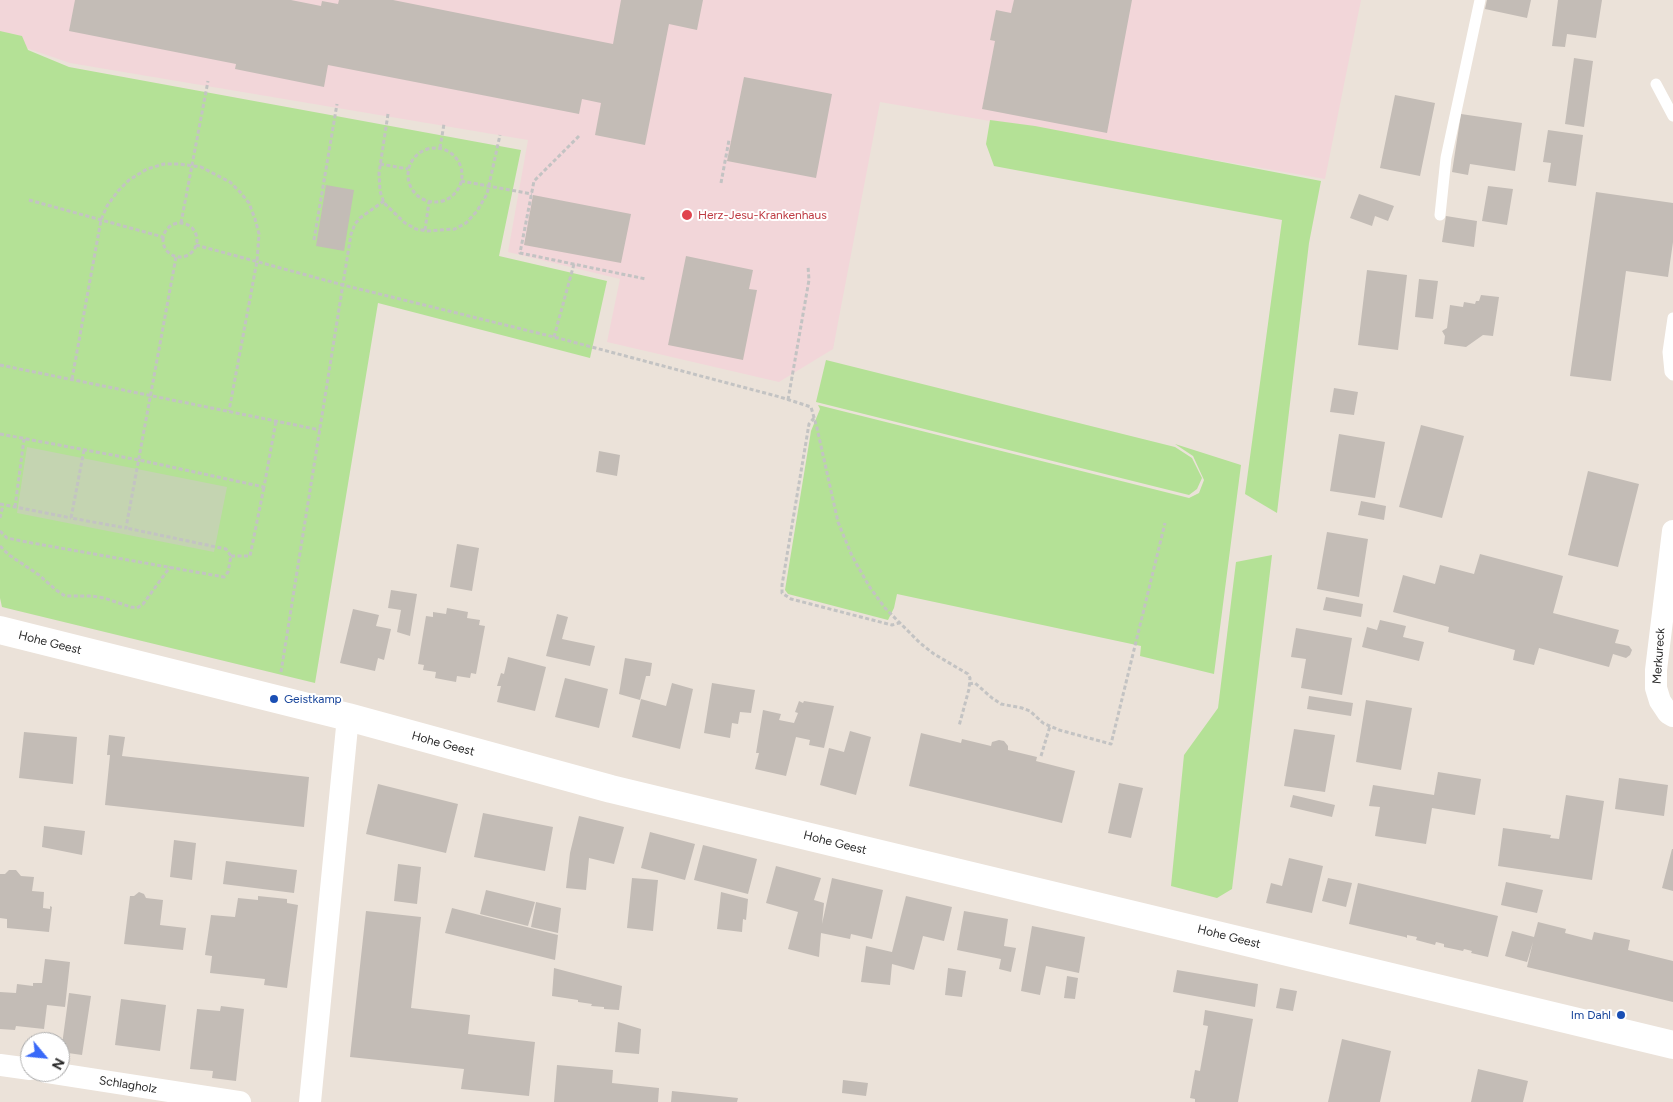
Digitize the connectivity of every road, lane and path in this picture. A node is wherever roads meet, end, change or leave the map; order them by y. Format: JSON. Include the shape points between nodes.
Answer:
{"nodes":[{"id":1,"x":1480,"y":0,"type":"edge"},
{"id":2,"x":208,"y":81,"type":"dead end"},
{"id":3,"x":1656,"y":84,"type":"dead end"},
{"id":4,"x":337,"y":104,"type":"dead end"},
{"id":5,"x":388,"y":114,"type":"dead end"},
{"id":6,"x":1673,"y":116,"type":"edge"},
{"id":7,"x":444,"y":124,"type":"dead end"},
{"id":8,"x":500,"y":135,"type":"dead end"},
{"id":9,"x":579,"y":136,"type":"dead end"},
{"id":10,"x":729,"y":140,"type":"dead end"},
{"id":11,"x":440,"y":148,"type":"junction"},
{"id":12,"x":380,"y":164,"type":"junction"},
{"id":13,"x":192,"y":166,"type":"junction"},
{"id":14,"x":408,"y":169,"type":"junction"},
{"id":15,"x":461,"y":181,"type":"junction"},
{"id":16,"x":721,"y":184,"type":"dead end"},
{"id":17,"x":489,"y":187,"type":"junction"},
{"id":18,"x":532,"y":194,"type":"junction"},
{"id":19,"x":29,"y":200,"type":"dead end"},
{"id":20,"x":384,"y":201,"type":"junction"},
{"id":21,"x":429,"y":202,"type":"junction"},
{"id":22,"x":1440,"y":215,"type":"dead end"},
{"id":23,"x":101,"y":220,"type":"junction"},
{"id":24,"x":181,"y":223,"type":"junction"},
{"id":25,"x":424,"y":230,"type":"junction"},
{"id":26,"x":163,"y":237,"type":"junction"},
{"id":27,"x":314,"y":240,"type":"dead end"},
{"id":28,"x":196,"y":245,"type":"junction"},
{"id":29,"x":176,"y":257,"type":"junction"},
{"id":30,"x":256,"y":261,"type":"junction"},
{"id":31,"x":574,"y":264,"type":"junction"},
{"id":32,"x":808,"y":266,"type":"dead end"},
{"id":33,"x":646,"y":279,"type":"dead end"},
{"id":34,"x":343,"y":285,"type":"junction"},
{"id":35,"x":1673,"y":318,"type":"edge"},
{"id":36,"x":554,"y":337,"type":"junction"},
{"id":37,"x":0,"y":365,"type":"edge"},
{"id":38,"x":1673,"y":375,"type":"edge"},
{"id":39,"x":72,"y":379,"type":"junction"},
{"id":40,"x":151,"y":395,"type":"junction"},
{"id":41,"x":788,"y":400,"type":"junction"},
{"id":42,"x":229,"y":411,"type":"junction"},
{"id":43,"x":814,"y":417,"type":"junction"},
{"id":44,"x":276,"y":421,"type":"junction"},
{"id":45,"x":320,"y":430,"type":"junction"},
{"id":46,"x":0,"y":434,"type":"edge"},
{"id":47,"x":24,"y":439,"type":"junction"},
{"id":48,"x":84,"y":450,"type":"junction"},
{"id":49,"x":139,"y":460,"type":"junction"},
{"id":50,"x":264,"y":487,"type":"junction"},
{"id":51,"x":1,"y":504,"type":"edge"},
{"id":52,"x":15,"y":507,"type":"junction"},
{"id":53,"x":0,"y":518,"type":"edge"},
{"id":54,"x":71,"y":518,"type":"junction"},
{"id":55,"x":1165,"y":522,"type":"dead end"},
{"id":56,"x":126,"y":528,"type":"junction"},
{"id":57,"x":1673,"y":530,"type":"edge"},
{"id":58,"x":0,"y":533,"type":"edge"},
{"id":59,"x":0,"y":546,"type":"edge"},
{"id":60,"x":231,"y":556,"type":"junction"},
{"id":61,"x":170,"y":567,"type":"junction"},
{"id":62,"x":899,"y":624,"type":"junction"},
{"id":63,"x":0,"y":630,"type":"edge"},
{"id":64,"x":281,"y":675,"type":"dead end"},
{"id":65,"x":969,"y":684,"type":"junction"},
{"id":66,"x":1673,"y":716,"type":"edge"},
{"id":67,"x":348,"y":717,"type":"junction"},
{"id":68,"x":960,"y":726,"type":"dead end"},
{"id":69,"x":1050,"y":726,"type":"junction"},
{"id":70,"x":1041,"y":756,"type":"dead end"},
{"id":71,"x":1673,"y":1045,"type":"edge"},
{"id":72,"x":0,"y":1065,"type":"edge"},
{"id":73,"x":20,"y":1068,"type":"edge"},
{"id":74,"x":70,"y":1076,"type":"edge"},
{"id":75,"x":240,"y":1102,"type":"edge"},
{"id":76,"x":310,"y":1102,"type":"edge"}],
"edges":[{"from":1,"to":22,"type":"lane","via":[[1446,158]]},
{"from":2,"to":13,"type":"path"},
{"from":3,"to":6,"type":"lane"},
{"from":4,"to":27,"type":"path"},
{"from":5,"to":12,"type":"path"},
{"from":7,"to":11,"type":"path"},
{"from":8,"to":17,"type":"path"},
{"from":9,"to":18,"type":"path","via":[[534,181]]},
{"from":10,"to":16,"type":"path"},
{"from":11,"to":14,"type":"path","via":[[430,147],[416,154]]},
{"from":11,"to":15,"type":"path","via":[[453,154],[458,161],[462,170]]},
{"from":12,"to":14,"type":"path"},
{"from":12,"to":20,"type":"path","via":[[380,191]]},
{"from":13,"to":23,"type":"path","via":[[164,164],[130,180],[107,206]]},
{"from":13,"to":24,"type":"path"},
{"from":13,"to":30,"type":"path","via":[[201,167],[230,182],[249,203],[258,234]]},
{"from":14,"to":21,"type":"path","via":[[410,188]]},
{"from":15,"to":17,"type":"path"},
{"from":15,"to":21,"type":"path","via":[[458,190],[447,199]]},
{"from":17,"to":18,"type":"path"},
{"from":17,"to":25,"type":"path","via":[[477,211],[466,223],[444,230]]},
{"from":18,"to":31,"type":"path","via":[[520,253]]},
{"from":19,"to":23,"type":"path"},
{"from":20,"to":25,"type":"path","via":[[405,223]]},
{"from":20,"to":34,"type":"path","via":[[355,224]]},
{"from":21,"to":25,"type":"path"},
{"from":23,"to":26,"type":"path"},
{"from":23,"to":39,"type":"path"},
{"from":24,"to":26,"type":"path","via":[[169,227]]},
{"from":24,"to":28,"type":"path","via":[[195,233]]},
{"from":26,"to":29,"type":"path","via":[[164,248]]},
{"from":28,"to":29,"type":"path","via":[[188,255]]},
{"from":28,"to":30,"type":"path"},
{"from":29,"to":40,"type":"path"},
{"from":30,"to":34,"type":"path"},
{"from":30,"to":42,"type":"path"},
{"from":31,"to":33,"type":"path"},
{"from":31,"to":36,"type":"path"},
{"from":32,"to":41,"type":"path","via":[[809,280]]},
{"from":34,"to":36,"type":"path"},
{"from":34,"to":45,"type":"path"},
{"from":35,"to":38,"type":"lane","via":[[1668,352]]},
{"from":36,"to":41,"type":"path"},
{"from":37,"to":39,"type":"path"},
{"from":39,"to":40,"type":"path"},
{"from":40,"to":42,"type":"path"},
{"from":40,"to":49,"type":"path"},
{"from":41,"to":43,"type":"path","via":[[811,407]]},
{"from":42,"to":44,"type":"path"},
{"from":43,"to":62,"type":"path","via":[[838,522],[868,586]]},
{"from":43,"to":62,"type":"path","via":[[809,424],[782,593],[791,599],[882,623]]},
{"from":44,"to":45,"type":"path"},
{"from":44,"to":50,"type":"path"},
{"from":45,"to":64,"type":"path"},
{"from":46,"to":47,"type":"path"},
{"from":47,"to":48,"type":"path"},
{"from":47,"to":52,"type":"path"},
{"from":48,"to":49,"type":"path"},
{"from":48,"to":54,"type":"path"},
{"from":49,"to":50,"type":"path"},
{"from":49,"to":56,"type":"path"},
{"from":50,"to":60,"type":"path","via":[[250,556]]},
{"from":51,"to":52,"type":"path"},
{"from":51,"to":53,"type":"path"},
{"from":52,"to":54,"type":"path"},
{"from":54,"to":56,"type":"path"},
{"from":55,"to":69,"type":"path","via":[[1111,744]]},
{"from":56,"to":60,"type":"path","via":[[226,549]]},
{"from":57,"to":66,"type":"street","name":"Merkureck","via":[[1656,670],[1660,701]]},
{"from":58,"to":61,"type":"path","via":[[7,538]]},
{"from":59,"to":61,"type":"path","via":[[65,596],[104,598],[131,608],[143,604]]},
{"from":60,"to":61,"type":"path","via":[[224,577]]},
{"from":62,"to":65,"type":"path","via":[[934,654],[968,674]]},
{"from":63,"to":67,"type":"street","name":"Hohe Geest"},
{"from":65,"to":68,"type":"path"},
{"from":65,"to":69,"type":"path","via":[[976,683],[1001,704],[1022,708]]},
{"from":67,"to":71,"type":"street","name":"Hohe Geest","via":[[611,789]]},
{"from":67,"to":76,"type":"street"},
{"from":69,"to":70,"type":"path"},
{"from":72,"to":73,"type":"street"},
{"from":74,"to":75,"type":"street","name":"Schlagholz"}]}
